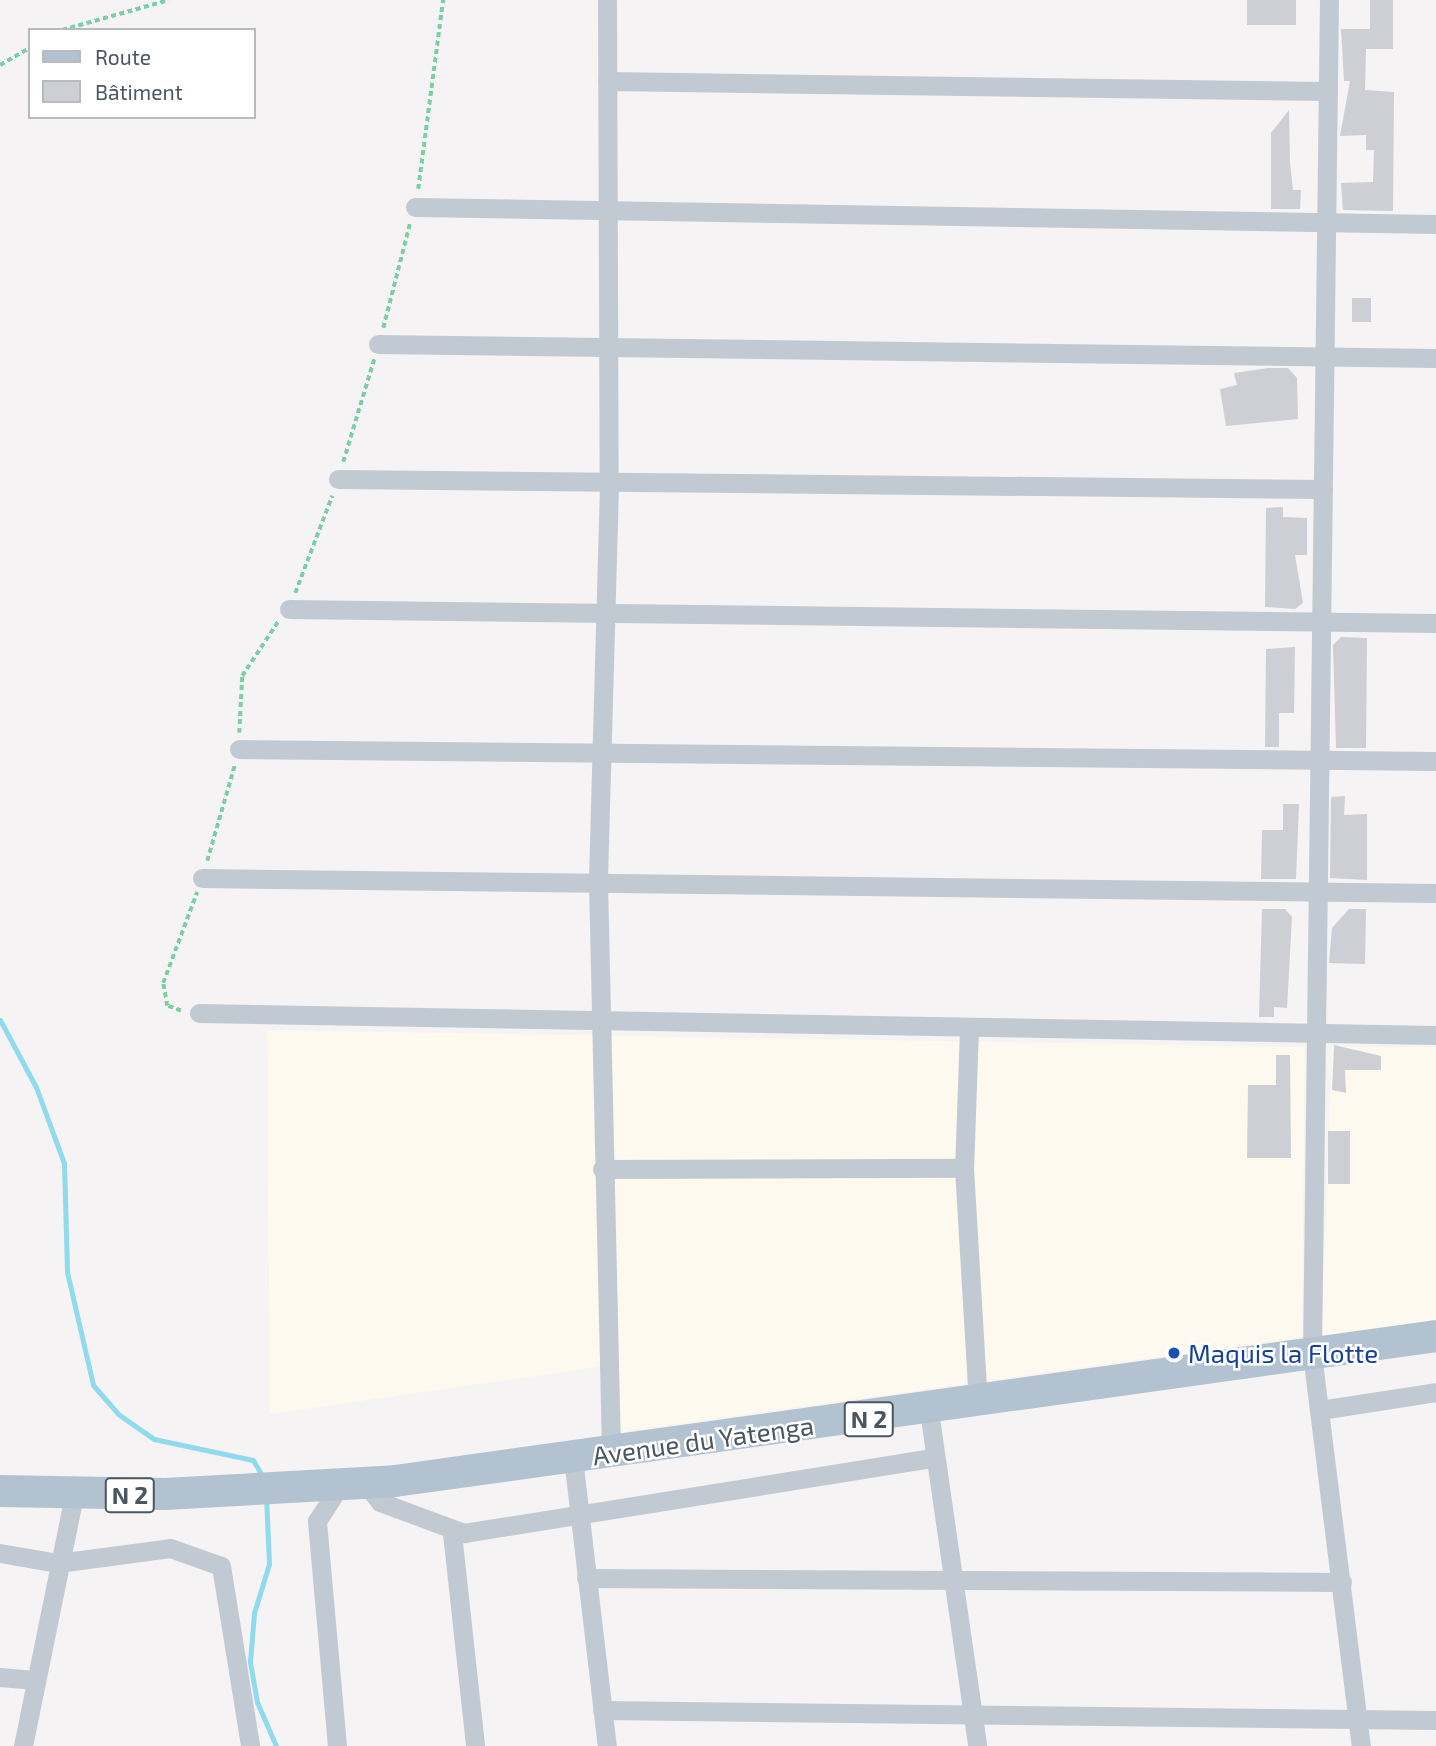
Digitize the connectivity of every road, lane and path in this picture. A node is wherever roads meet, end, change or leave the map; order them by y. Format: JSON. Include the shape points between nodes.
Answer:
{"nodes":[{"id":1,"x":169,"y":0,"type":"edge"},
{"id":2,"x":443,"y":0,"type":"edge"},
{"id":3,"x":607,"y":0,"type":"edge"},
{"id":4,"x":1329,"y":0,"type":"edge"},
{"id":5,"x":69,"y":28,"type":"edge"},
{"id":6,"x":28,"y":49,"type":"edge"},
{"id":7,"x":0,"y":65,"type":"edge"},
{"id":8,"x":607,"y":81,"type":"junction"},
{"id":9,"x":1328,"y":90,"type":"junction"},
{"id":10,"x":415,"y":207,"type":"joint"},
{"id":11,"x":610,"y":213,"type":"junction"},
{"id":12,"x":1326,"y":224,"type":"junction"},
{"id":13,"x":1436,"y":224,"type":"edge"},
{"id":14,"x":378,"y":344,"type":"dead end"},
{"id":15,"x":606,"y":351,"type":"junction"},
{"id":16,"x":1325,"y":356,"type":"junction"},
{"id":17,"x":1436,"y":358,"type":"edge"},
{"id":18,"x":338,"y":479,"type":"dead end"},
{"id":19,"x":609,"y":485,"type":"junction"},
{"id":20,"x":1323,"y":489,"type":"junction"},
{"id":21,"x":289,"y":609,"type":"dead end"},
{"id":22,"x":603,"y":617,"type":"junction"},
{"id":23,"x":1322,"y":622,"type":"junction"},
{"id":24,"x":1436,"y":623,"type":"edge"},
{"id":25,"x":239,"y":749,"type":"dead end"},
{"id":26,"x":600,"y":752,"type":"junction"},
{"id":27,"x":1319,"y":761,"type":"junction"},
{"id":28,"x":1436,"y":761,"type":"edge"},
{"id":29,"x":202,"y":878,"type":"dead end"},
{"id":30,"x":598,"y":882,"type":"junction"},
{"id":31,"x":1319,"y":892,"type":"junction"},
{"id":32,"x":1436,"y":893,"type":"edge"},
{"id":33,"x":199,"y":1013,"type":"dead end"},
{"id":34,"x":599,"y":1020,"type":"junction"},
{"id":35,"x":968,"y":1028,"type":"junction"},
{"id":36,"x":1436,"y":1034,"type":"edge"},
{"id":37,"x":1317,"y":1035,"type":"junction"},
{"id":38,"x":964,"y":1168,"type":"junction"},
{"id":39,"x":602,"y":1169,"type":"junction"},
{"id":40,"x":1436,"y":1336,"type":"edge"},
{"id":41,"x":1312,"y":1354,"type":"junction"},
{"id":42,"x":1436,"y":1392,"type":"edge"},
{"id":43,"x":978,"y":1405,"type":"junction"},
{"id":44,"x":1320,"y":1410,"type":"junction"},
{"id":45,"x":929,"y":1411,"type":"junction"},
{"id":46,"x":611,"y":1451,"type":"junction"},
{"id":47,"x":573,"y":1458,"type":"junction"},
{"id":48,"x":934,"y":1458,"type":"junction"},
{"id":49,"x":395,"y":1481,"type":"junction"},
{"id":50,"x":339,"y":1487,"type":"junction"},
{"id":51,"x":0,"y":1491,"type":"edge"},
{"id":52,"x":74,"y":1495,"type":"junction"},
{"id":53,"x":578,"y":1519,"type":"junction"},
{"id":54,"x":452,"y":1533,"type":"junction"},
{"id":55,"x":0,"y":1553,"type":"edge"},
{"id":56,"x":58,"y":1563,"type":"junction"},
{"id":57,"x":586,"y":1578,"type":"junction"},
{"id":58,"x":950,"y":1579,"type":"junction"},
{"id":59,"x":1342,"y":1581,"type":"junction"},
{"id":60,"x":0,"y":1677,"type":"edge"},
{"id":61,"x":35,"y":1680,"type":"junction"},
{"id":62,"x":602,"y":1710,"type":"junction"},
{"id":63,"x":973,"y":1713,"type":"junction"},
{"id":64,"x":1358,"y":1719,"type":"junction"},
{"id":65,"x":1436,"y":1720,"type":"edge"},
{"id":66,"x":23,"y":1746,"type":"edge"},
{"id":67,"x":250,"y":1746,"type":"edge"},
{"id":68,"x":337,"y":1746,"type":"edge"},
{"id":69,"x":475,"y":1746,"type":"edge"},
{"id":70,"x":607,"y":1746,"type":"edge"},
{"id":71,"x":977,"y":1746,"type":"edge"},
{"id":72,"x":1361,"y":1746,"type":"edge"}],
"edges":[{"from":1,"to":5,"type":"path"},
{"from":2,"to":10,"type":"path"},
{"from":3,"to":8,"type":"street"},
{"from":4,"to":9,"type":"street"},
{"from":6,"to":7,"type":"path"},
{"from":8,"to":9,"type":"street"},
{"from":8,"to":11,"type":"street"},
{"from":9,"to":12,"type":"street"},
{"from":10,"to":11,"type":"street"},
{"from":11,"to":12,"type":"street"},
{"from":11,"to":15,"type":"street"},
{"from":12,"to":13,"type":"street"},
{"from":12,"to":16,"type":"street"},
{"from":14,"to":15,"type":"street"},
{"from":15,"to":16,"type":"street"},
{"from":15,"to":19,"type":"street"},
{"from":16,"to":17,"type":"street"},
{"from":16,"to":20,"type":"street"},
{"from":18,"to":19,"type":"street"},
{"from":19,"to":20,"type":"street"},
{"from":19,"to":22,"type":"street"},
{"from":20,"to":23,"type":"street"},
{"from":21,"to":22,"type":"street"},
{"from":22,"to":23,"type":"street"},
{"from":22,"to":26,"type":"street"},
{"from":23,"to":24,"type":"street"},
{"from":23,"to":27,"type":"street"},
{"from":25,"to":26,"type":"street"},
{"from":26,"to":27,"type":"street"},
{"from":26,"to":30,"type":"street"},
{"from":27,"to":28,"type":"street"},
{"from":27,"to":31,"type":"street"},
{"from":29,"to":30,"type":"street"},
{"from":30,"to":31,"type":"street"},
{"from":30,"to":34,"type":"street"},
{"from":31,"to":32,"type":"street"},
{"from":31,"to":37,"type":"street"},
{"from":33,"to":34,"type":"street"},
{"from":34,"to":35,"type":"street"},
{"from":34,"to":39,"type":"street"},
{"from":35,"to":37,"type":"street"},
{"from":35,"to":38,"type":"street"},
{"from":36,"to":37,"type":"street"},
{"from":37,"to":41,"type":"street"},
{"from":38,"to":39,"type":"street"},
{"from":38,"to":43,"type":"street"},
{"from":39,"to":46,"type":"street"},
{"from":40,"to":41,"type":"main road","name":"Avenue du Yatenga","number":"N 2"},
{"from":41,"to":43,"type":"main road","name":"Avenue du Yatenga","number":"N 2"},
{"from":41,"to":44,"type":"street"},
{"from":42,"to":44,"type":"street"},
{"from":43,"to":45,"type":"main road","name":"Avenue du Yatenga","number":"N 2"},
{"from":44,"to":59,"type":"street"},
{"from":45,"to":46,"type":"main road","name":"Avenue du Yatenga","number":"N 2"},
{"from":45,"to":48,"type":"street"},
{"from":46,"to":47,"type":"main road","name":"Avenue du Yatenga","number":"N 2"},
{"from":47,"to":49,"type":"main road","name":"Avenue du Yatenga","number":"N 2"},
{"from":47,"to":53,"type":"street"},
{"from":48,"to":53,"type":"street"},
{"from":48,"to":58,"type":"street"},
{"from":49,"to":50,"type":"main road","name":"Avenue du Yatenga","number":"N 2"},
{"from":49,"to":54,"type":"street","via":[[373,1493],[380,1502]]},
{"from":50,"to":52,"type":"main road","name":"Avenue du Yatenga","number":"N 2"},
{"from":50,"to":68,"type":"street","via":[[317,1521]]},
{"from":51,"to":52,"type":"main road","number":"N 2"},
{"from":52,"to":56,"type":"street"},
{"from":53,"to":54,"type":"street"},
{"from":53,"to":57,"type":"street"},
{"from":54,"to":69,"type":"street"},
{"from":55,"to":56,"type":"street"},
{"from":56,"to":61,"type":"street"},
{"from":56,"to":67,"type":"street","via":[[170,1548],[220,1566]]},
{"from":57,"to":58,"type":"street"},
{"from":57,"to":62,"type":"street"},
{"from":58,"to":59,"type":"street"},
{"from":58,"to":63,"type":"street"},
{"from":59,"to":64,"type":"street"},
{"from":60,"to":61,"type":"street"},
{"from":61,"to":66,"type":"street"},
{"from":62,"to":63,"type":"street"},
{"from":62,"to":70,"type":"street"},
{"from":63,"to":64,"type":"street"},
{"from":63,"to":71,"type":"street"},
{"from":64,"to":65,"type":"street"},
{"from":64,"to":72,"type":"street"}]}
